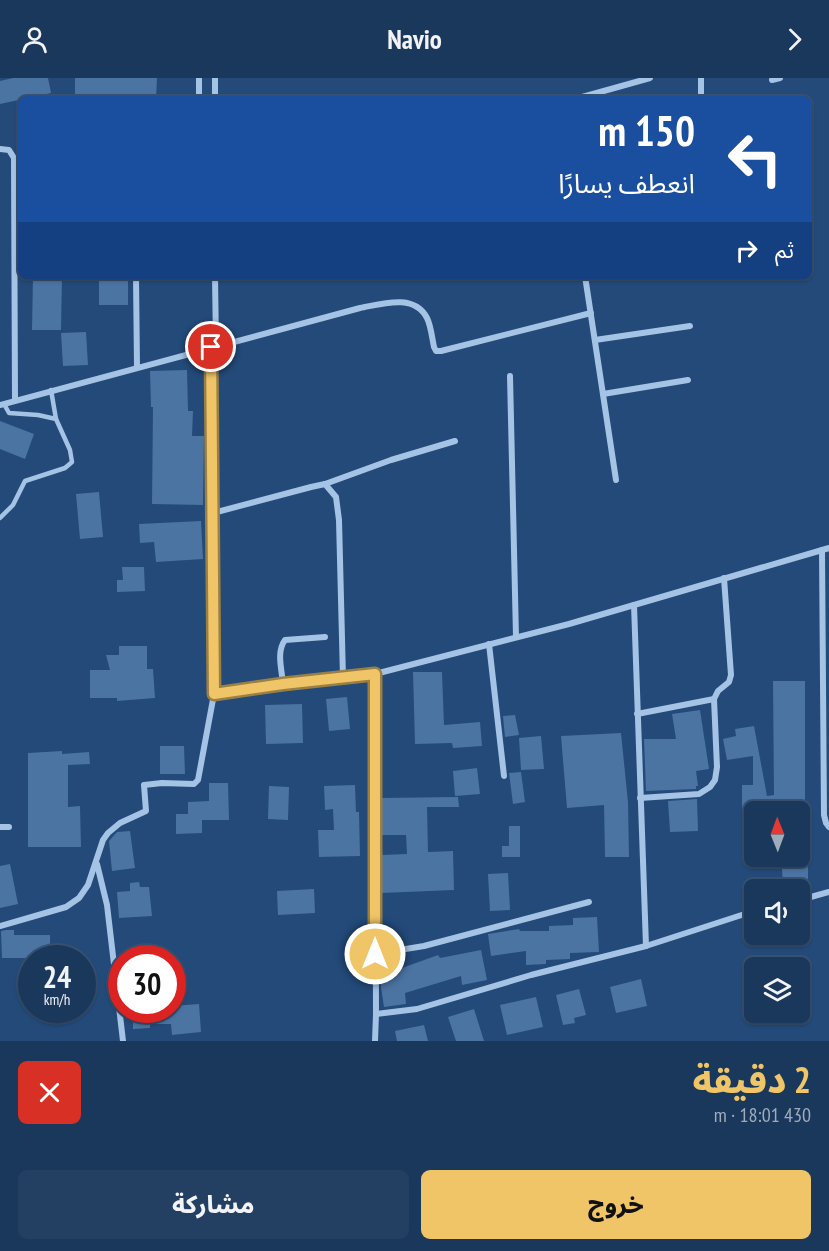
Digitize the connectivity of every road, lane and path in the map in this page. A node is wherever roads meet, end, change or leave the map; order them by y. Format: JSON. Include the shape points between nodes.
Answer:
{"nodes":[{"id":1,"x":199,"y":78,"type":"edge"},
{"id":2,"x":215,"y":78,"type":"edge"},
{"id":3,"x":650,"y":78,"type":"edge"},
{"id":4,"x":701,"y":78,"type":"edge"},
{"id":5,"x":780,"y":78,"type":"edge"},
{"id":6,"x":772,"y":80,"type":"dead end"},
{"id":7,"x":199,"y":96,"type":"edge"},
{"id":8,"x":215,"y":96,"type":"edge"},
{"id":9,"x":586,"y":96,"type":"edge"},
{"id":10,"x":701,"y":96,"type":"edge"},
{"id":11,"x":0,"y":149,"type":"edge"},
{"id":12,"x":136,"y":279,"type":"edge"},
{"id":13,"x":215,"y":279,"type":"edge"},
{"id":14,"x":585,"y":279,"type":"edge"},
{"id":15,"x":591,"y":313,"type":"junction"},
{"id":16,"x":690,"y":326,"type":"dead end"},
{"id":17,"x":595,"y":340,"type":"junction"},
{"id":18,"x":214,"y":347,"type":"junction"},
{"id":19,"x":137,"y":367,"type":"junction"},
{"id":20,"x":510,"y":376,"type":"dead end"},
{"id":21,"x":688,"y":380,"type":"dead end"},
{"id":22,"x":51,"y":390,"type":"junction"},
{"id":23,"x":603,"y":394,"type":"junction"},
{"id":24,"x":15,"y":400,"type":"junction"},
{"id":25,"x":2,"y":404,"type":"edge"},
{"id":26,"x":56,"y":419,"type":"junction"},
{"id":27,"x":455,"y":441,"type":"dead end"},
{"id":28,"x":616,"y":480,"type":"dead end"},
{"id":29,"x":325,"y":484,"type":"junction"},
{"id":30,"x":213,"y":513,"type":"junction"},
{"id":31,"x":0,"y":518,"type":"edge"},
{"id":32,"x":825,"y":549,"type":"edge"},
{"id":33,"x":724,"y":578,"type":"junction"},
{"id":34,"x":634,"y":605,"type":"junction"},
{"id":35,"x":326,"y":637,"type":"dead end"},
{"id":36,"x":516,"y":637,"type":"junction"},
{"id":37,"x":489,"y":644,"type":"junction"},
{"id":38,"x":375,"y":674,"type":"junction"},
{"id":39,"x":342,"y":678,"type":"junction"},
{"id":40,"x":283,"y":684,"type":"junction"},
{"id":41,"x":214,"y":694,"type":"junction"},
{"id":42,"x":714,"y":699,"type":"junction"},
{"id":43,"x":637,"y":714,"type":"junction"},
{"id":44,"x":504,"y":776,"type":"dead end"},
{"id":45,"x":640,"y":798,"type":"junction"},
{"id":46,"x":0,"y":827,"type":"edge"},
{"id":47,"x":9,"y":827,"type":"dead end"},
{"id":48,"x":829,"y":827,"type":"edge"},
{"id":49,"x":96,"y":862,"type":"junction"},
{"id":50,"x":829,"y":892,"type":"edge"},
{"id":51,"x":810,"y":897,"type":"edge"},
{"id":52,"x":589,"y":902,"type":"dead end"},
{"id":53,"x":744,"y":914,"type":"edge"},
{"id":54,"x":0,"y":926,"type":"edge"},
{"id":55,"x":646,"y":946,"type":"junction"},
{"id":56,"x":375,"y":954,"type":"junction"},
{"id":57,"x":376,"y":1014,"type":"junction"},
{"id":58,"x":123,"y":1041,"type":"edge"},
{"id":59,"x":375,"y":1041,"type":"edge"}],
"edges":[{"from":1,"to":7,"type":"street"},
{"from":2,"to":8,"type":"street"},
{"from":3,"to":9,"type":"street"},
{"from":4,"to":10,"type":"street"},
{"from":5,"to":6,"type":"street"},
{"from":11,"to":24,"type":"street","via":[[9,150],[14,158]]},
{"from":12,"to":19,"type":"street"},
{"from":13,"to":18,"type":"street"},
{"from":14,"to":15,"type":"street"},
{"from":15,"to":17,"type":"street"},
{"from":15,"to":18,"type":"street","via":[[436,351],[420,309],[395,302]]},
{"from":16,"to":17,"type":"street"},
{"from":17,"to":23,"type":"street"},
{"from":18,"to":19,"type":"street"},
{"from":18,"to":30,"type":"street"},
{"from":19,"to":22,"type":"street"},
{"from":20,"to":36,"type":"street"},
{"from":21,"to":23,"type":"street"},
{"from":22,"to":24,"type":"street"},
{"from":22,"to":26,"type":"lane"},
{"from":23,"to":28,"type":"street"},
{"from":24,"to":25,"type":"street"},
{"from":25,"to":26,"type":"lane","via":[[9,413]]},
{"from":26,"to":31,"type":"lane","via":[[72,462],[25,481],[13,505]]},
{"from":27,"to":29,"type":"street"},
{"from":29,"to":30,"type":"street"},
{"from":29,"to":39,"type":"street","via":[[336,497],[339,520]]},
{"from":30,"to":41,"type":"street"},
{"from":32,"to":33,"type":"street"},
{"from":32,"to":48,"type":"street","via":[[824,815]]},
{"from":33,"to":34,"type":"street"},
{"from":33,"to":42,"type":"street","via":[[731,675]]},
{"from":34,"to":36,"type":"street"},
{"from":34,"to":43,"type":"street"},
{"from":35,"to":40,"type":"street","via":[[285,640],[280,652]]},
{"from":36,"to":37,"type":"street"},
{"from":37,"to":38,"type":"street"},
{"from":37,"to":44,"type":"street"},
{"from":38,"to":39,"type":"street"},
{"from":38,"to":56,"type":"street"},
{"from":39,"to":40,"type":"street"},
{"from":40,"to":41,"type":"street"},
{"from":41,"to":49,"type":"street","via":[[198,780],[194,784],[144,785],[146,812],[111,830]]},
{"from":42,"to":43,"type":"street"},
{"from":42,"to":45,"type":"street","via":[[717,767],[710,787],[699,794]]},
{"from":43,"to":45,"type":"street"},
{"from":45,"to":55,"type":"street"},
{"from":46,"to":47,"type":"street"},
{"from":49,"to":54,"type":"street","via":[[88,885],[66,907]]},
{"from":49,"to":58,"type":"street","via":[[107,905]]},
{"from":50,"to":51,"type":"street"},
{"from":52,"to":56,"type":"street","via":[[424,946]]},
{"from":53,"to":55,"type":"street"},
{"from":55,"to":57,"type":"street","via":[[417,1008]]},
{"from":56,"to":57,"type":"street"},
{"from":57,"to":59,"type":"street"}]}
